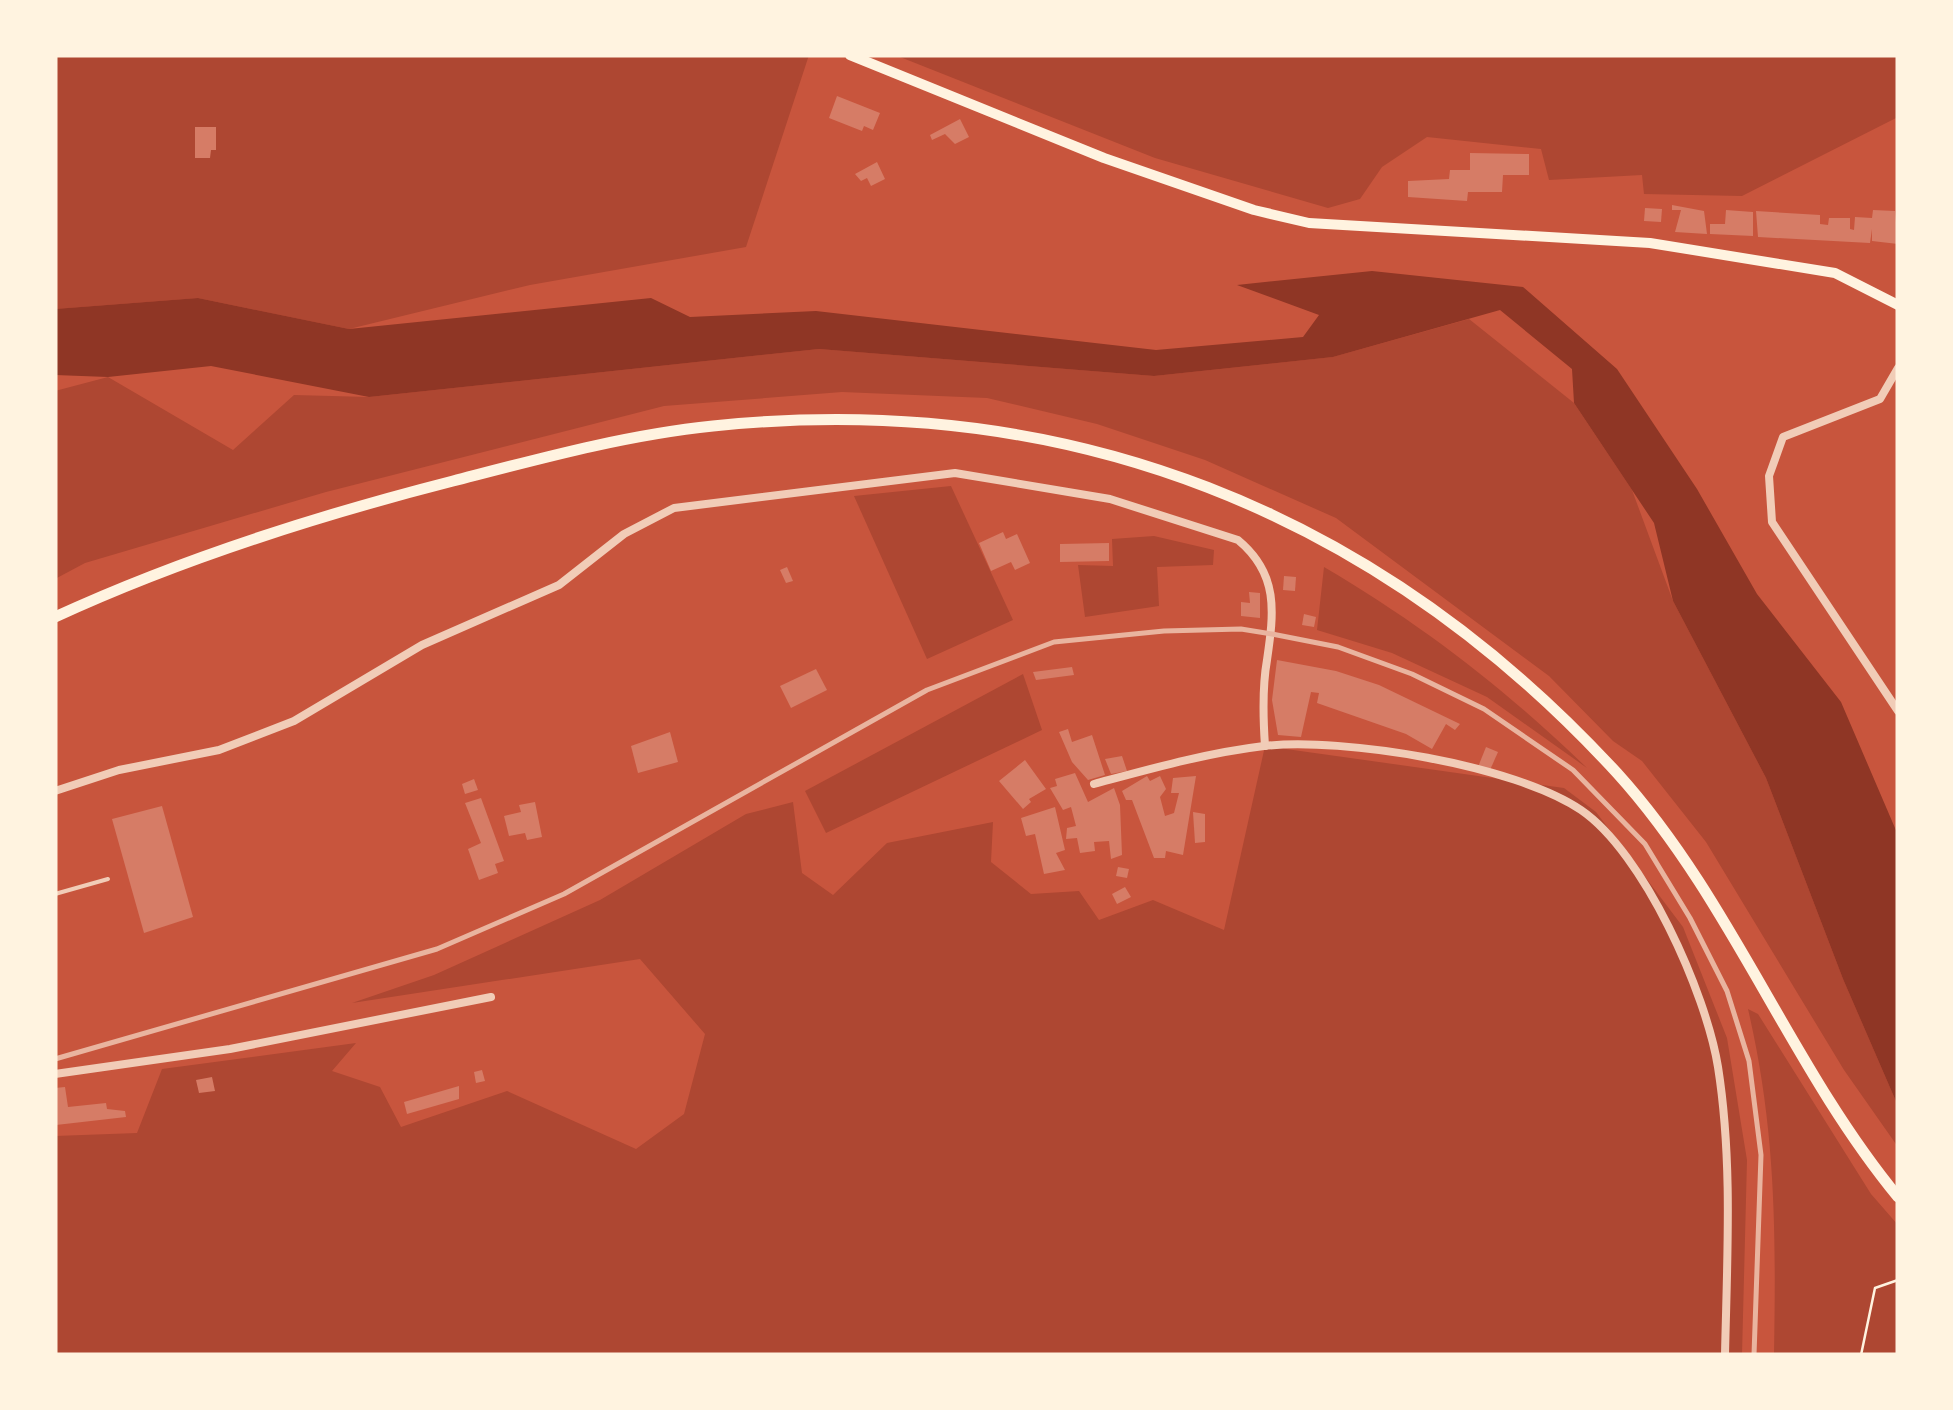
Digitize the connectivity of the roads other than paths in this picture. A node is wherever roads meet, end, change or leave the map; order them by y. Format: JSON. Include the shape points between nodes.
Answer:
{"nodes":[{"id":1,"x":850,"y":55,"type":"edge"},
{"id":2,"x":1898,"y":305,"type":"edge"},
{"id":3,"x":1898,"y":368,"type":"edge"},
{"id":4,"x":55,"y":620,"type":"edge"},
{"id":5,"x":1898,"y":711,"type":"edge"},
{"id":6,"x":1264,"y":746,"type":"junction"},
{"id":7,"x":1094,"y":784,"type":"dead end"},
{"id":8,"x":55,"y":790,"type":"edge"},
{"id":9,"x":108,"y":878,"type":"dead end"},
{"id":10,"x":55,"y":894,"type":"edge"},
{"id":11,"x":491,"y":997,"type":"dead end"},
{"id":12,"x":55,"y":1074,"type":"edge"},
{"id":13,"x":1898,"y":1197,"type":"edge"},
{"id":14,"x":1725,"y":1355,"type":"edge"}],
"edges":[{"from":1,"to":2,"type":"main road","via":[[1104,158],[1254,210],[1310,223],[1650,243],[1834,273]]},
{"from":3,"to":5,"type":"street","via":[[1880,398],[1783,437],[1770,476],[1772,522]]},
{"from":4,"to":13,"type":"main road","via":[[222,547],[427,488],[705,426],[914,420],[1082,448],[1184,479],[1256,505],[1352,554],[1459,626],[1546,698],[1620,776],[1685,859],[1852,1136]]},
{"from":6,"to":7,"type":"street"},
{"from":6,"to":8,"type":"street","via":[[1274,616],[1266,572],[1238,540],[1110,499],[954,472],[706,502],[654,516],[560,585],[456,628],[294,721],[218,750]]},
{"from":6,"to":14,"type":"street","via":[[1439,760],[1553,795],[1606,830],[1676,939],[1718,1064],[1727,1148]]},
{"from":9,"to":10,"type":"lane"},
{"from":11,"to":12,"type":"street","via":[[230,1049]]}]}
